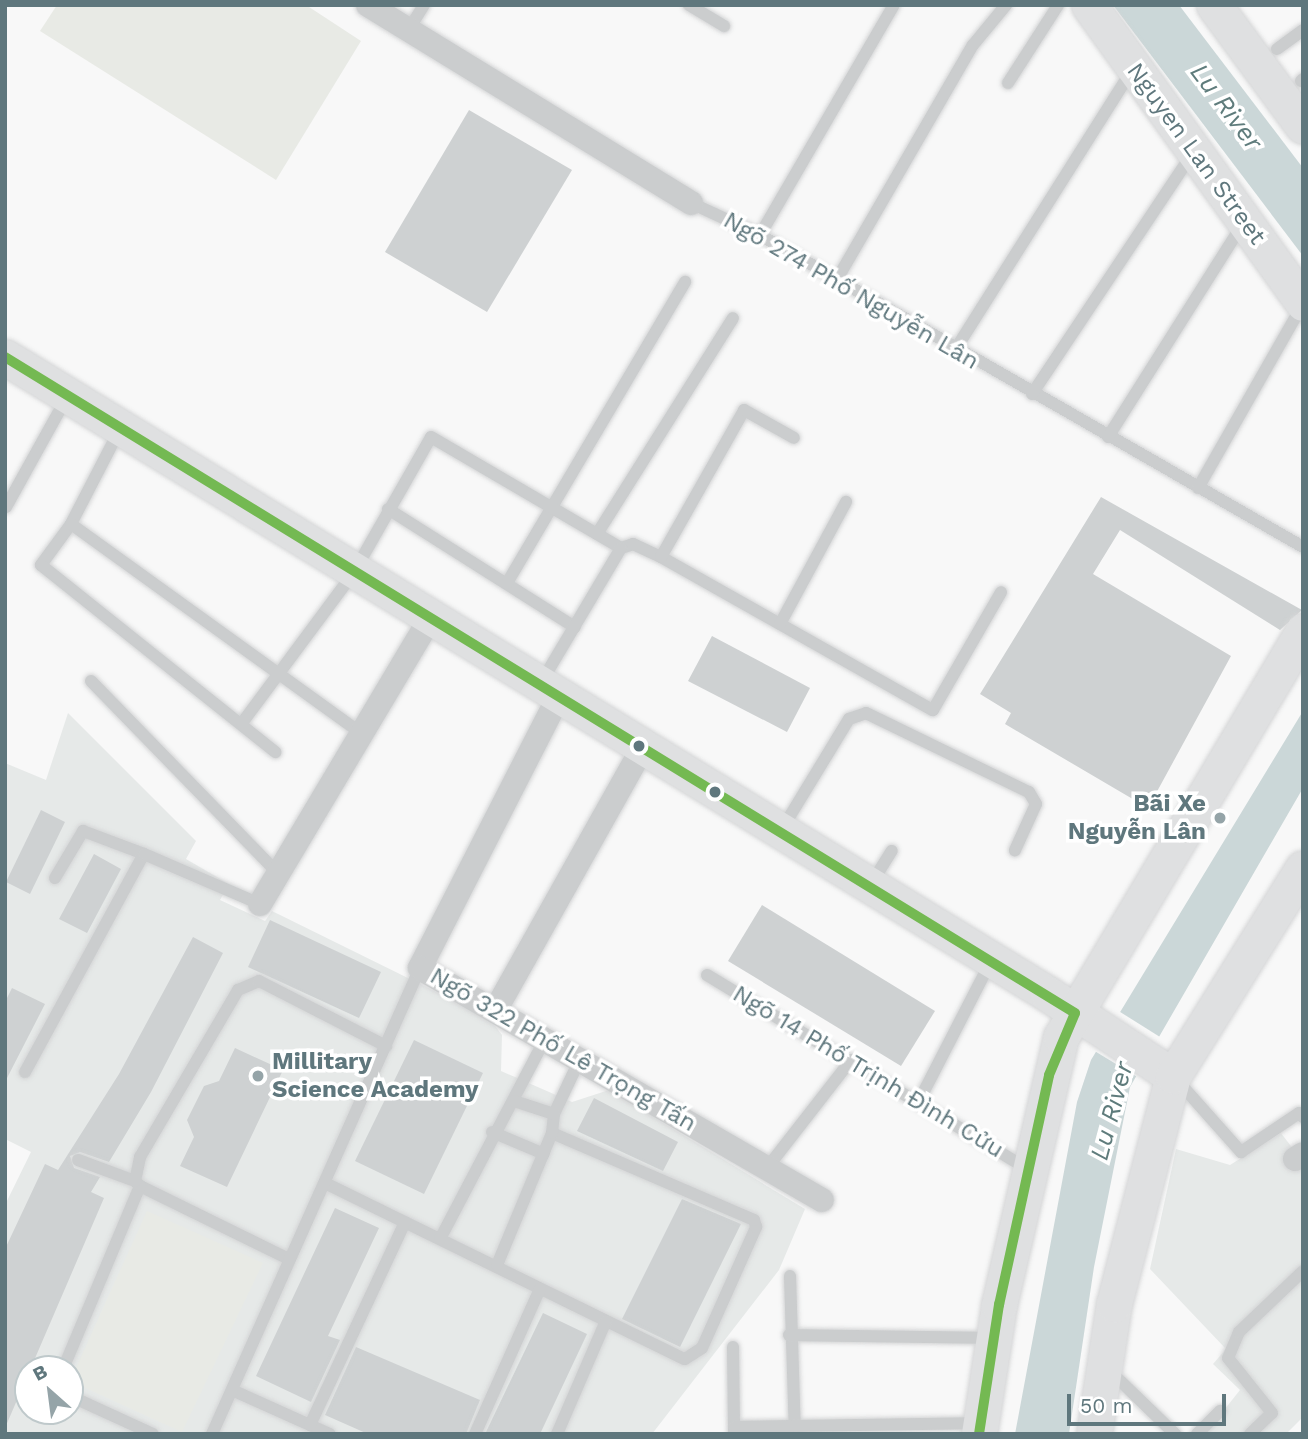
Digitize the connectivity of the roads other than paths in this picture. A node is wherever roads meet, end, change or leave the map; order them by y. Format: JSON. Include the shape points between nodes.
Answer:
{"nodes":[{"id":1,"x":368,"y":5,"type":"edge"},
{"id":2,"x":424,"y":5,"type":"edge"},
{"id":3,"x":689,"y":5,"type":"edge"},
{"id":4,"x":894,"y":5,"type":"edge"},
{"id":5,"x":1006,"y":5,"type":"edge"},
{"id":6,"x":1058,"y":5,"type":"edge"},
{"id":7,"x":1089,"y":5,"type":"edge"},
{"id":8,"x":1214,"y":5,"type":"edge"},
{"id":9,"x":724,"y":26,"type":"dead end"},
{"id":10,"x":408,"y":29,"type":"junction"},
{"id":11,"x":1303,"y":30,"type":"edge"},
{"id":12,"x":1277,"y":49,"type":"dead end"},
{"id":13,"x":1133,"y":67,"type":"junction"},
{"id":14,"x":1008,"y":83,"type":"dead end"},
{"id":15,"x":1303,"y":126,"type":"edge"},
{"id":16,"x":1194,"y":151,"type":"junction"},
{"id":17,"x":691,"y":203,"type":"joint"},
{"id":18,"x":1244,"y":221,"type":"junction"},
{"id":19,"x":760,"y":235,"type":"junction"},
{"id":20,"x":836,"y":281,"type":"junction"},
{"id":21,"x":685,"y":282,"type":"dead end"},
{"id":22,"x":1303,"y":304,"type":"edge"},
{"id":23,"x":733,"y":318,"type":"dead end"},
{"id":24,"x":955,"y":350,"type":"junction"},
{"id":25,"x":7,"y":362,"type":"edge"},
{"id":26,"x":1032,"y":394,"type":"junction"},
{"id":27,"x":69,"y":395,"type":"junction"},
{"id":28,"x":121,"y":426,"type":"junction"},
{"id":29,"x":1108,"y":437,"type":"junction"},
{"id":30,"x":794,"y":438,"type":"dead end"},
{"id":31,"x":1198,"y":488,"type":"junction"},
{"id":32,"x":845,"y":502,"type":"dead end"},
{"id":33,"x":6,"y":507,"type":"edge"},
{"id":34,"x":552,"y":508,"type":"junction"},
{"id":35,"x":387,"y":509,"type":"junction"},
{"id":36,"x":71,"y":524,"type":"junction"},
{"id":37,"x":597,"y":534,"type":"junction"},
{"id":38,"x":1303,"y":547,"type":"edge"},
{"id":39,"x":621,"y":548,"type":"junction"},
{"id":40,"x":661,"y":557,"type":"junction"},
{"id":41,"x":354,"y":572,"type":"junction"},
{"id":42,"x":507,"y":583,"type":"junction"},
{"id":43,"x":1001,"y":592,"type":"dead end"},
{"id":44,"x":429,"y":620,"type":"junction"},
{"id":45,"x":780,"y":624,"type":"junction"},
{"id":46,"x":575,"y":627,"type":"junction"},
{"id":47,"x":1303,"y":631,"type":"edge"},
{"id":48,"x":279,"y":672,"type":"junction"},
{"id":49,"x":91,"y":681,"type":"dead end"},
{"id":50,"x":548,"y":693,"type":"junction"},
{"id":51,"x":242,"y":723,"type":"junction"},
{"id":52,"x":364,"y":736,"type":"junction"},
{"id":53,"x":642,"y":749,"type":"junction"},
{"id":54,"x":275,"y":752,"type":"dead end"},
{"id":55,"x":780,"y":832,"type":"junction"},
{"id":56,"x":1014,"y":850,"type":"dead end"},
{"id":57,"x":892,"y":851,"type":"dead end"},
{"id":58,"x":144,"y":854,"type":"junction"},
{"id":59,"x":278,"y":873,"type":"junction"},
{"id":60,"x":55,"y":878,"type":"dead end"},
{"id":61,"x":1299,"y":882,"type":"edge"},
{"id":62,"x":869,"y":888,"type":"junction"},
{"id":63,"x":260,"y":904,"type":"joint"},
{"id":64,"x":990,"y":962,"type":"junction"},
{"id":65,"x":420,"y":968,"type":"junction"},
{"id":66,"x":707,"y":975,"type":"dead end"},
{"id":67,"x":495,"y":1011,"type":"junction"},
{"id":68,"x":1085,"y":1019,"type":"junction"},
{"id":69,"x":544,"y":1041,"type":"junction"},
{"id":70,"x":386,"y":1046,"type":"junction"},
{"id":71,"x":851,"y":1060,"type":"junction"},
{"id":72,"x":579,"y":1061,"type":"junction"},
{"id":73,"x":1164,"y":1070,"type":"junction"},
{"id":74,"x":25,"y":1072,"type":"dead end"},
{"id":75,"x":514,"y":1101,"type":"junction"},
{"id":76,"x":919,"y":1101,"type":"junction"},
{"id":77,"x":554,"y":1114,"type":"junction"},
{"id":78,"x":1303,"y":1117,"type":"edge"},
{"id":79,"x":492,"y":1132,"type":"junction"},
{"id":80,"x":552,"y":1133,"type":"junction"},
{"id":81,"x":544,"y":1154,"type":"junction"},
{"id":82,"x":78,"y":1160,"type":"dead end"},
{"id":83,"x":767,"y":1168,"type":"junction"},
{"id":84,"x":1028,"y":1170,"type":"junction"},
{"id":85,"x":138,"y":1183,"type":"junction"},
{"id":86,"x":327,"y":1184,"type":"junction"},
{"id":87,"x":822,"y":1200,"type":"dead end"},
{"id":88,"x":405,"y":1222,"type":"junction"},
{"id":89,"x":440,"y":1240,"type":"junction"},
{"id":90,"x":289,"y":1259,"type":"junction"},
{"id":91,"x":498,"y":1265,"type":"junction"},
{"id":92,"x":1303,"y":1271,"type":"edge"},
{"id":93,"x":790,"y":1276,"type":"dead end"},
{"id":94,"x":540,"y":1289,"type":"junction"},
{"id":95,"x":606,"y":1321,"type":"junction"},
{"id":96,"x":789,"y":1335,"type":"junction"},
{"id":97,"x":993,"y":1338,"type":"junction"},
{"id":98,"x":733,"y":1347,"type":"dead end"},
{"id":99,"x":69,"y":1355,"type":"edge"},
{"id":100,"x":1102,"y":1363,"type":"junction"},
{"id":101,"x":232,"y":1390,"type":"junction"},
{"id":102,"x":84,"y":1402,"type":"edge"},
{"id":103,"x":1220,"y":1411,"type":"dead end"},
{"id":104,"x":310,"y":1425,"type":"junction"},
{"id":105,"x":980,"y":1428,"type":"edge"},
{"id":106,"x":734,"y":1430,"type":"edge"},
{"id":107,"x":794,"y":1430,"type":"edge"},
{"id":108,"x":153,"y":1434,"type":"edge"},
{"id":109,"x":212,"y":1434,"type":"edge"},
{"id":110,"x":330,"y":1434,"type":"edge"},
{"id":111,"x":475,"y":1434,"type":"edge"},
{"id":112,"x":557,"y":1434,"type":"edge"},
{"id":113,"x":1094,"y":1434,"type":"edge"},
{"id":114,"x":1175,"y":1434,"type":"edge"},
{"id":115,"x":1197,"y":1434,"type":"edge"},
{"id":116,"x":1250,"y":1434,"type":"edge"}],
"edges":[{"from":1,"to":10,"type":"street","name":"Ngõ 274 Phố Nguyễn Lân"},
{"from":2,"to":10,"type":"lane"},
{"from":3,"to":9,"type":"lane"},
{"from":4,"to":19,"type":"lane"},
{"from":5,"to":20,"type":"lane","via":[[973,45]]},
{"from":6,"to":14,"type":"lane"},
{"from":7,"to":13,"type":"main road","name":"Nguyen Lan Street"},
{"from":8,"to":15,"type":"main road"},
{"from":10,"to":17,"type":"street","name":"Ngõ 274 Phố Nguyễn Lân"},
{"from":11,"to":12,"type":"lane"},
{"from":13,"to":16,"type":"main road","name":"Nguyen Lan Street"},
{"from":13,"to":24,"type":"lane"},
{"from":16,"to":18,"type":"main road","name":"Nguyen Lan Street"},
{"from":16,"to":26,"type":"lane"},
{"from":17,"to":19,"type":"lane","name":"Ngõ 274 Phố Nguyễn Lân"},
{"from":18,"to":22,"type":"main road","name":"Nguyen Lan Street"},
{"from":18,"to":29,"type":"lane"},
{"from":19,"to":20,"type":"lane","name":"Ngõ 274 Phố Nguyễn Lân"},
{"from":20,"to":24,"type":"lane","name":"Ngõ 274 Phố Nguyễn Lân"},
{"from":21,"to":34,"type":"lane"},
{"from":22,"to":31,"type":"lane"},
{"from":23,"to":37,"type":"lane"},
{"from":24,"to":26,"type":"lane","name":"Ngõ 274 Phố Nguyễn Lân"},
{"from":25,"to":27,"type":"main road"},
{"from":26,"to":29,"type":"lane","name":"Ngõ 274 Phố Nguyễn Lân"},
{"from":27,"to":28,"type":"main road"},
{"from":27,"to":33,"type":"lane"},
{"from":28,"to":36,"type":"lane"},
{"from":28,"to":41,"type":"main road"},
{"from":29,"to":31,"type":"lane","name":"Ngõ 274 Phố Nguyễn Lân"},
{"from":30,"to":40,"type":"lane","via":[[744,410]]},
{"from":31,"to":38,"type":"lane","name":"Ngõ 274 Phố Nguyễn Lân"},
{"from":32,"to":45,"type":"lane"},
{"from":34,"to":35,"type":"lane","via":[[431,437]]},
{"from":34,"to":37,"type":"lane"},
{"from":34,"to":42,"type":"lane"},
{"from":35,"to":41,"type":"lane"},
{"from":35,"to":42,"type":"lane"},
{"from":36,"to":48,"type":"lane"},
{"from":36,"to":51,"type":"lane","via":[[41,565]]},
{"from":37,"to":39,"type":"lane"},
{"from":39,"to":40,"type":"lane","via":[[633,544]]},
{"from":39,"to":46,"type":"lane"},
{"from":40,"to":45,"type":"lane"},
{"from":41,"to":44,"type":"main road"},
{"from":41,"to":48,"type":"lane"},
{"from":42,"to":46,"type":"lane"},
{"from":43,"to":45,"type":"lane","via":[[933,710]]},
{"from":44,"to":50,"type":"main road"},
{"from":44,"to":52,"type":"street"},
{"from":46,"to":50,"type":"lane"},
{"from":47,"to":68,"type":"main road","via":[[1185,818]]},
{"from":48,"to":51,"type":"lane"},
{"from":48,"to":52,"type":"lane"},
{"from":49,"to":59,"type":"lane"},
{"from":50,"to":53,"type":"main road"},
{"from":50,"to":65,"type":"street","name":"Ngõ 322 Phố Lê Trọng Tấn"},
{"from":51,"to":54,"type":"lane"},
{"from":52,"to":59,"type":"street"},
{"from":53,"to":55,"type":"main road"},
{"from":53,"to":67,"type":"street"},
{"from":55,"to":56,"type":"lane","via":[[849,719],[866,713],[1029,792],[1035,804]]},
{"from":55,"to":62,"type":"main road"},
{"from":57,"to":62,"type":"lane"},
{"from":58,"to":60,"type":"lane","via":[[83,831]]},
{"from":58,"to":63,"type":"lane"},
{"from":58,"to":74,"type":"lane"},
{"from":59,"to":63,"type":"street"},
{"from":61,"to":73,"type":"main road"},
{"from":62,"to":64,"type":"main road"},
{"from":64,"to":68,"type":"main road"},
{"from":64,"to":76,"type":"lane"},
{"from":65,"to":67,"type":"street","name":"Ngõ 322 Phố Lê Trọng Tấn"},
{"from":65,"to":70,"type":"lane"},
{"from":66,"to":71,"type":"lane","name":"Ngõ 14 Phố Trịnh Đình Cửu"},
{"from":67,"to":69,"type":"street","name":"Ngõ 322 Phố Lê Trọng Tấn"},
{"from":68,"to":73,"type":"main road"},
{"from":68,"to":84,"type":"main road","via":[[1049,1075]]},
{"from":69,"to":72,"type":"street","name":"Ngõ 322 Phố Lê Trọng Tấn"},
{"from":69,"to":75,"type":"lane"},
{"from":70,"to":85,"type":"lane","via":[[259,981],[248,983],[238,990],[140,1157]]},
{"from":70,"to":86,"type":"lane"},
{"from":71,"to":76,"type":"lane","name":"Ngõ 14 Phố Trịnh Đình Cửu"},
{"from":71,"to":83,"type":"lane"},
{"from":72,"to":77,"type":"lane"},
{"from":72,"to":83,"type":"street","name":"Ngõ 322 Phố Lê Trọng Tấn"},
{"from":73,"to":78,"type":"lane","via":[[1241,1152],[1299,1113]]},
{"from":73,"to":100,"type":"main road"},
{"from":75,"to":77,"type":"lane"},
{"from":75,"to":79,"type":"lane"},
{"from":76,"to":84,"type":"lane","name":"Ngõ 14 Phố Trịnh Đình Cửu"},
{"from":77,"to":80,"type":"lane"},
{"from":79,"to":81,"type":"lane"},
{"from":79,"to":89,"type":"lane"},
{"from":80,"to":81,"type":"lane"},
{"from":80,"to":95,"type":"lane","via":[[754,1220],[756,1227],[702,1348],[685,1359]]},
{"from":81,"to":91,"type":"lane"},
{"from":82,"to":85,"type":"lane"},
{"from":83,"to":87,"type":"street","name":"Ngõ 322 Phố Lê Trọng Tấn"},
{"from":84,"to":97,"type":"main road"},
{"from":85,"to":90,"type":"lane"},
{"from":85,"to":99,"type":"lane"},
{"from":86,"to":88,"type":"lane"},
{"from":86,"to":90,"type":"lane"},
{"from":88,"to":89,"type":"lane"},
{"from":88,"to":104,"type":"lane"},
{"from":89,"to":91,"type":"lane"},
{"from":90,"to":101,"type":"lane"},
{"from":91,"to":94,"type":"lane"},
{"from":92,"to":116,"type":"lane","via":[[1239,1332],[1227,1357],[1272,1413]]},
{"from":93,"to":96,"type":"lane"},
{"from":94,"to":95,"type":"lane"},
{"from":94,"to":111,"type":"lane"},
{"from":95,"to":112,"type":"lane"},
{"from":96,"to":97,"type":"lane"},
{"from":96,"to":107,"type":"lane"},
{"from":97,"to":105,"type":"main road"},
{"from":98,"to":106,"type":"lane"},
{"from":100,"to":113,"type":"main road"},
{"from":100,"to":114,"type":"lane"},
{"from":101,"to":104,"type":"lane"},
{"from":101,"to":109,"type":"lane"},
{"from":102,"to":108,"type":"lane"},
{"from":103,"to":115,"type":"lane"},
{"from":104,"to":110,"type":"lane"},
{"from":105,"to":107,"type":"lane"},
{"from":106,"to":107,"type":"lane"}]}
